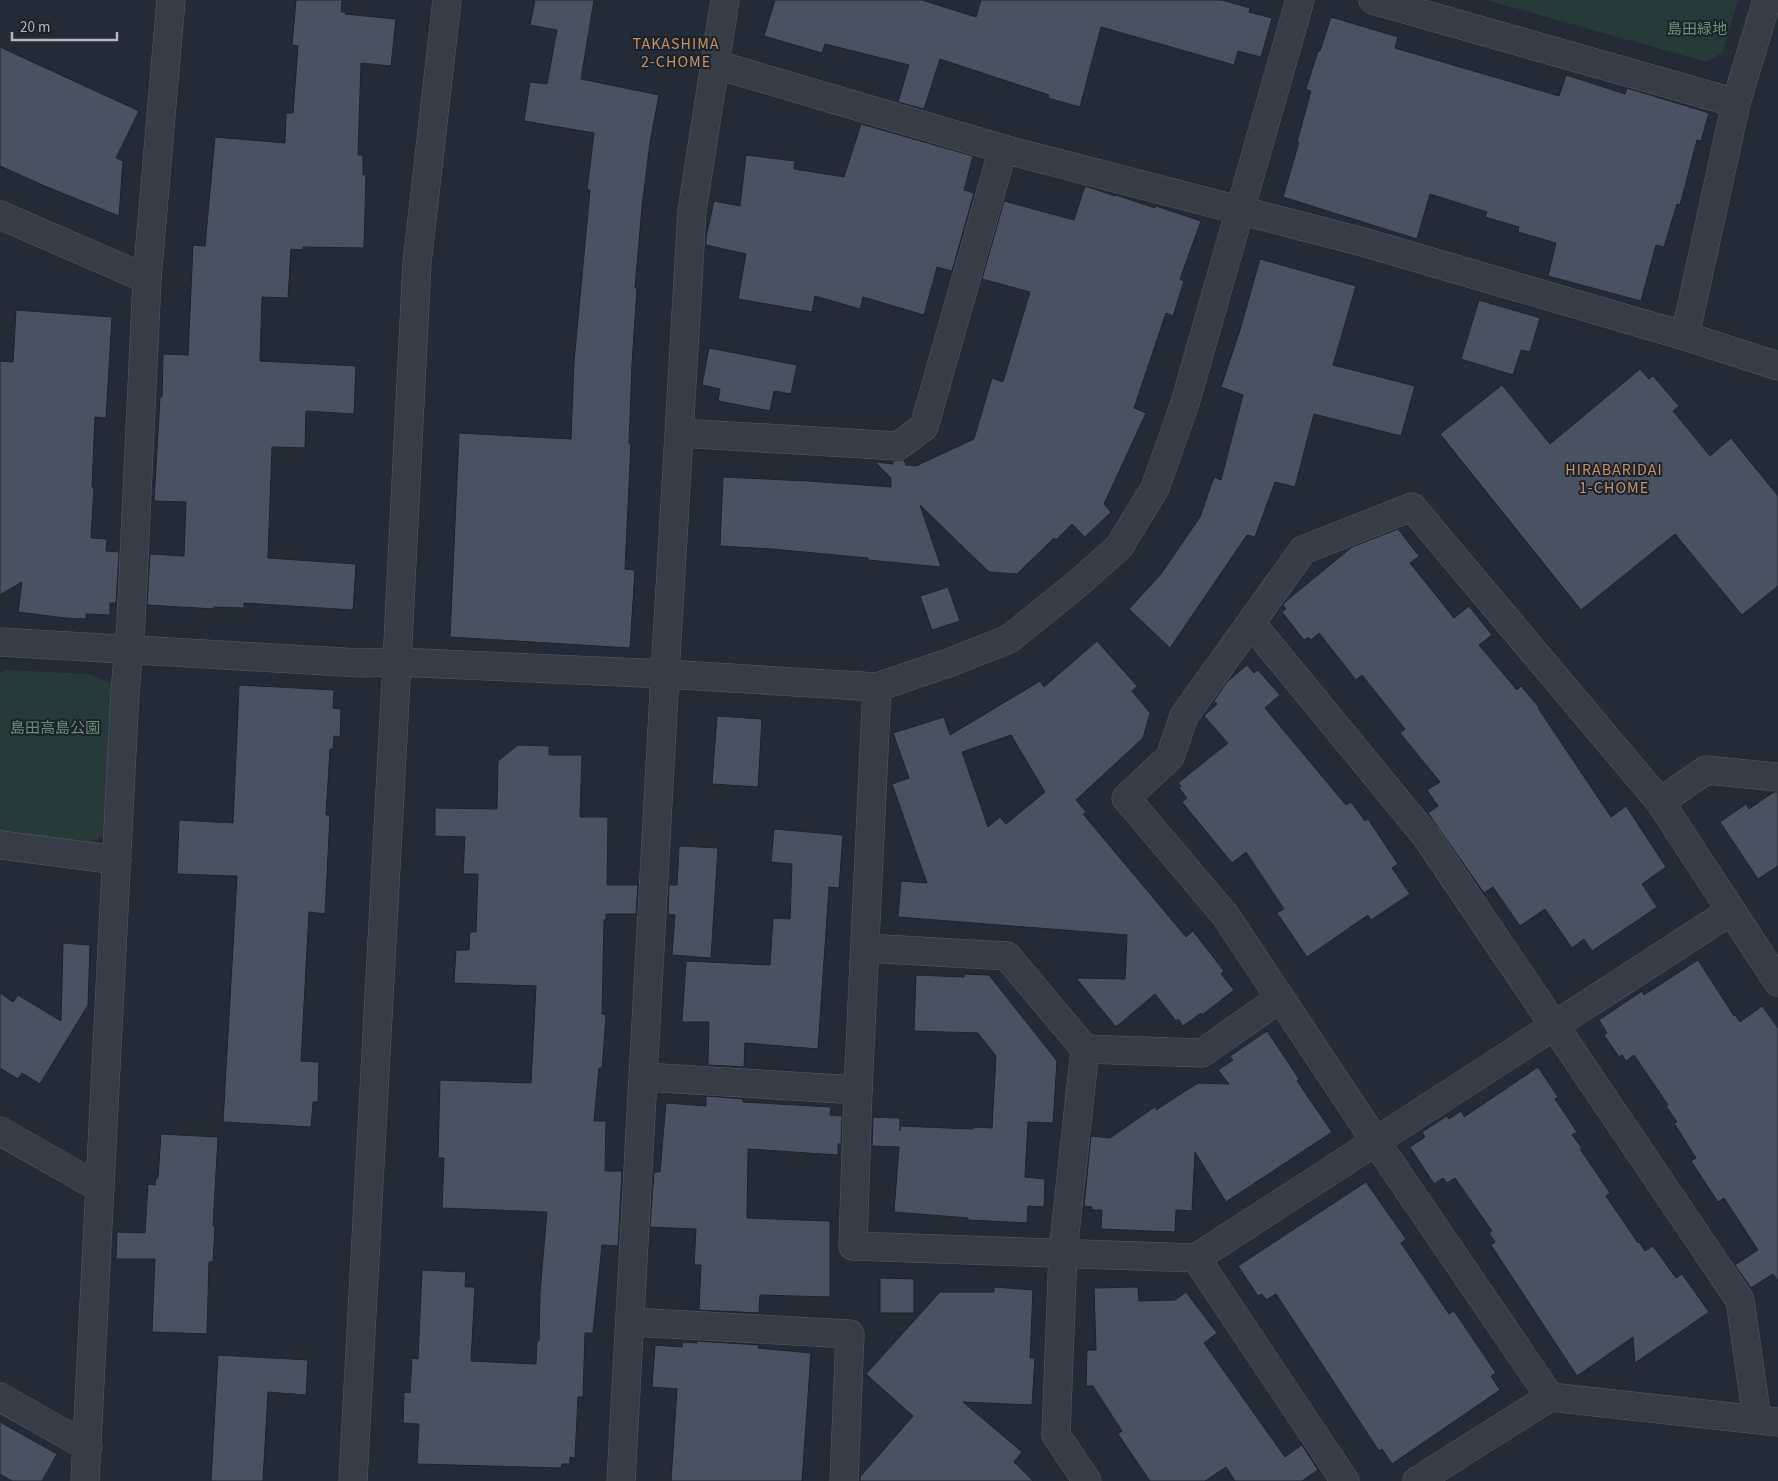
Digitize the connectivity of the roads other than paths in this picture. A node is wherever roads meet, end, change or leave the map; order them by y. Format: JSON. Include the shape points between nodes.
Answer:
{"nodes":[{"id":1,"x":171,"y":0,"type":"edge"},
{"id":2,"x":447,"y":0,"type":"edge"},
{"id":3,"x":725,"y":0,"type":"edge"},
{"id":4,"x":1300,"y":0,"type":"edge"},
{"id":5,"x":1372,"y":0,"type":"edge"},
{"id":6,"x":1768,"y":0,"type":"edge"},
{"id":7,"x":714,"y":64,"type":"junction"},
{"id":8,"x":1736,"y":103,"type":"junction"},
{"id":9,"x":1003,"y":149,"type":"junction"},
{"id":10,"x":1239,"y":211,"type":"junction"},
{"id":11,"x":0,"y":216,"type":"edge"},
{"id":12,"x":147,"y":279,"type":"junction"},
{"id":13,"x":1685,"y":336,"type":"junction"},
{"id":14,"x":1778,"y":366,"type":"edge"},
{"id":15,"x":680,"y":434,"type":"junction"},
{"id":16,"x":1251,"y":623,"type":"junction"},
{"id":17,"x":0,"y":642,"type":"edge"},
{"id":18,"x":129,"y":650,"type":"junction"},
{"id":19,"x":398,"y":662,"type":"junction"},
{"id":20,"x":665,"y":674,"type":"junction"},
{"id":21,"x":877,"y":687,"type":"junction"},
{"id":22,"x":1778,"y":777,"type":"edge"},
{"id":23,"x":1660,"y":802,"type":"junction"},
{"id":24,"x":0,"y":845,"type":"edge"},
{"id":25,"x":118,"y":860,"type":"junction"},
{"id":26,"x":1731,"y":910,"type":"junction"},
{"id":27,"x":865,"y":948,"type":"junction"},
{"id":28,"x":1778,"y":982,"type":"edge"},
{"id":29,"x":1280,"y":998,"type":"junction"},
{"id":30,"x":1554,"y":1026,"type":"junction"},
{"id":31,"x":1085,"y":1049,"type":"junction"},
{"id":32,"x":644,"y":1077,"type":"junction"},
{"id":33,"x":858,"y":1090,"type":"junction"},
{"id":34,"x":0,"y":1131,"type":"edge"},
{"id":35,"x":1376,"y":1142,"type":"junction"},
{"id":36,"x":100,"y":1188,"type":"junction"},
{"id":37,"x":1063,"y":1252,"type":"junction"},
{"id":38,"x":1196,"y":1258,"type":"junction"},
{"id":39,"x":631,"y":1322,"type":"junction"},
{"id":40,"x":0,"y":1397,"type":"edge"},
{"id":41,"x":1550,"y":1397,"type":"junction"},
{"id":42,"x":1768,"y":1420,"type":"edge"},
{"id":43,"x":88,"y":1447,"type":"junction"},
{"id":44,"x":85,"y":1481,"type":"edge"},
{"id":45,"x":353,"y":1481,"type":"edge"},
{"id":46,"x":621,"y":1481,"type":"edge"},
{"id":47,"x":844,"y":1481,"type":"edge"},
{"id":48,"x":1087,"y":1481,"type":"edge"},
{"id":49,"x":1345,"y":1481,"type":"edge"},
{"id":50,"x":1416,"y":1481,"type":"edge"}],
"edges":[{"from":1,"to":12,"type":"street"},
{"from":2,"to":19,"type":"street","via":[[417,264]]},
{"from":3,"to":7,"type":"street"},
{"from":4,"to":10,"type":"street"},
{"from":5,"to":8,"type":"street"},
{"from":6,"to":8,"type":"street"},
{"from":7,"to":9,"type":"street"},
{"from":7,"to":15,"type":"street","via":[[692,211]]},
{"from":8,"to":13,"type":"street"},
{"from":9,"to":10,"type":"street"},
{"from":9,"to":15,"type":"street","via":[[924,426],[898,446]]},
{"from":10,"to":13,"type":"street","via":[[1363,242]]},
{"from":10,"to":21,"type":"street","via":[[1186,402],[1156,488],[1119,546],[1009,638]]},
{"from":11,"to":12,"type":"street"},
{"from":12,"to":18,"type":"street"},
{"from":13,"to":14,"type":"street"},
{"from":15,"to":20,"type":"street"},
{"from":16,"to":23,"type":"street","via":[[1303,550],[1412,507]]},
{"from":16,"to":29,"type":"street","via":[[1184,716],[1170,757],[1126,798],[1225,915]]},
{"from":16,"to":30,"type":"street","via":[[1426,836]]},
{"from":17,"to":18,"type":"street"},
{"from":18,"to":19,"type":"street","via":[[360,663]]},
{"from":18,"to":25,"type":"street"},
{"from":19,"to":20,"type":"street"},
{"from":19,"to":45,"type":"street"},
{"from":20,"to":21,"type":"street"},
{"from":20,"to":32,"type":"street"},
{"from":21,"to":27,"type":"street"},
{"from":22,"to":23,"type":"street","via":[[1706,770]]},
{"from":23,"to":26,"type":"street"},
{"from":24,"to":25,"type":"street"},
{"from":25,"to":36,"type":"street"},
{"from":26,"to":28,"type":"street"},
{"from":26,"to":30,"type":"street"},
{"from":27,"to":31,"type":"street","via":[[1007,956]]},
{"from":27,"to":33,"type":"street"},
{"from":29,"to":31,"type":"street","via":[[1202,1053]]},
{"from":29,"to":35,"type":"street"},
{"from":30,"to":35,"type":"street"},
{"from":30,"to":42,"type":"street","via":[[1740,1300]]},
{"from":31,"to":37,"type":"street"},
{"from":32,"to":33,"type":"street"},
{"from":32,"to":39,"type":"street"},
{"from":33,"to":37,"type":"street","via":[[853,1246]]},
{"from":34,"to":36,"type":"street"},
{"from":35,"to":38,"type":"street"},
{"from":35,"to":41,"type":"street"},
{"from":36,"to":43,"type":"street"},
{"from":37,"to":38,"type":"street"},
{"from":37,"to":48,"type":"street","via":[[1056,1435]]},
{"from":38,"to":49,"type":"street"},
{"from":39,"to":46,"type":"street"},
{"from":39,"to":47,"type":"street","via":[[850,1334]]},
{"from":40,"to":43,"type":"street"},
{"from":41,"to":42,"type":"street"},
{"from":41,"to":50,"type":"street"},
{"from":43,"to":44,"type":"street"}]}
